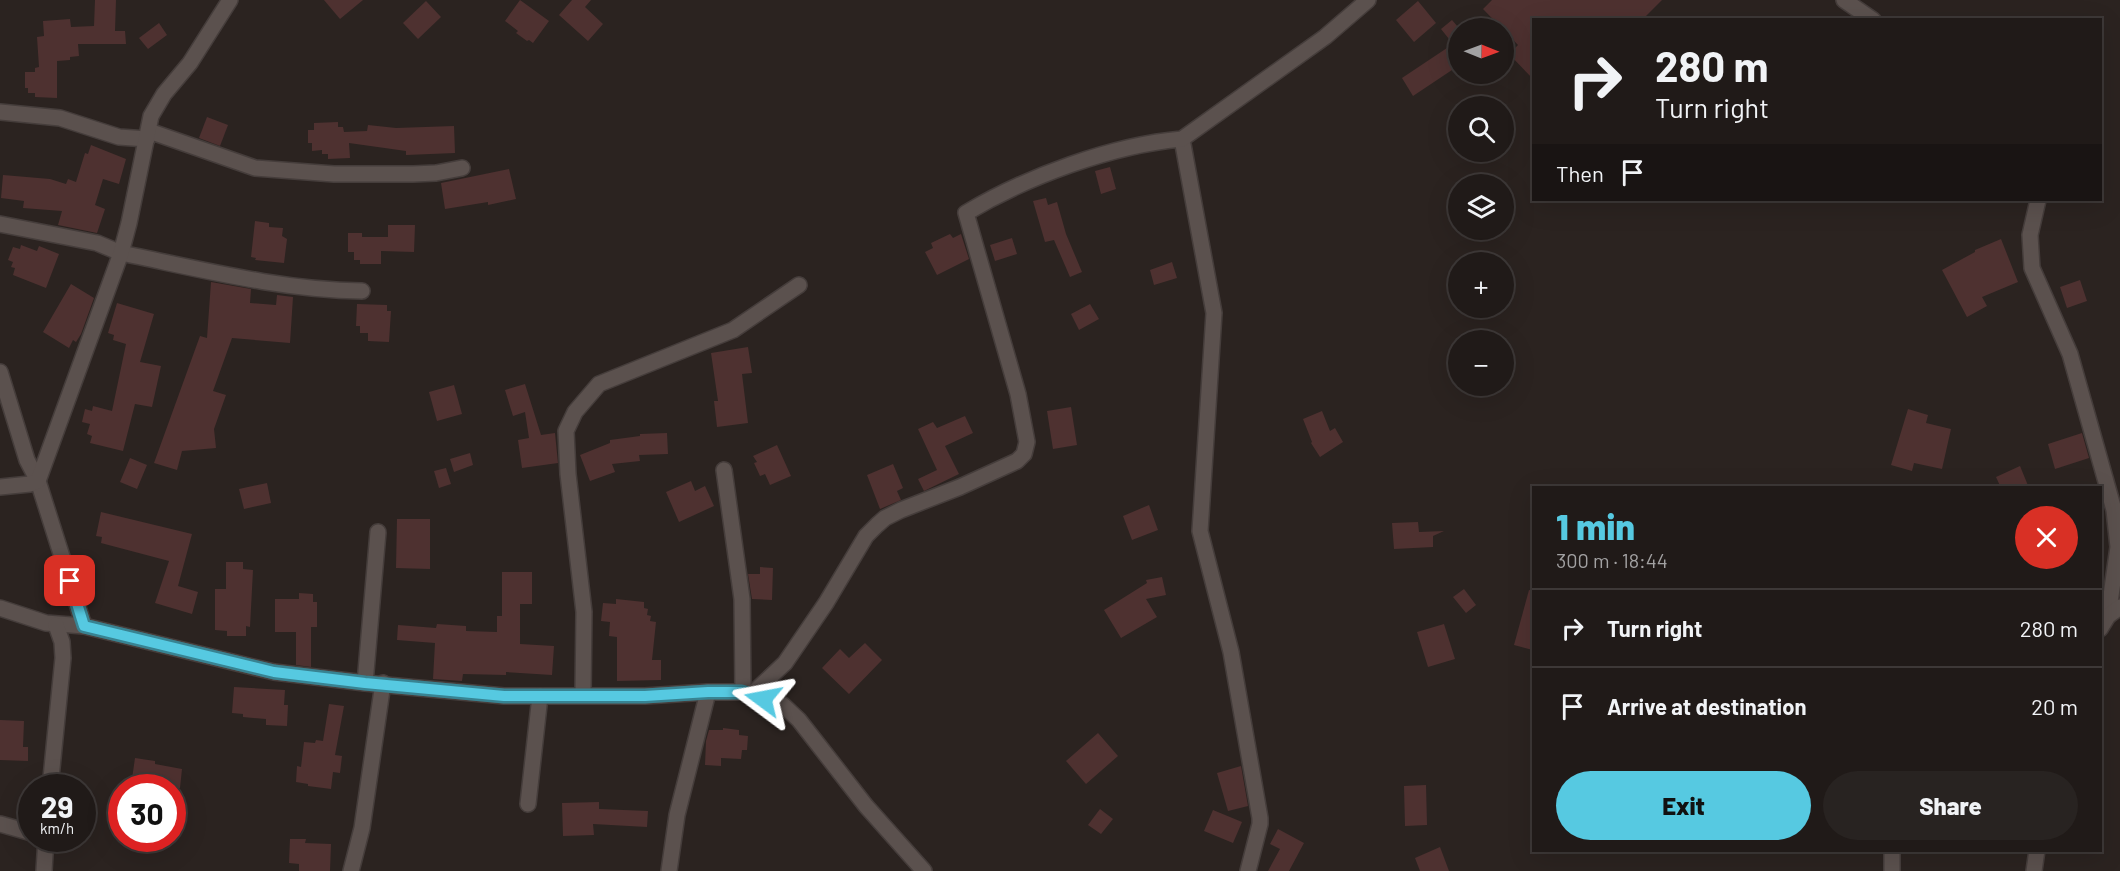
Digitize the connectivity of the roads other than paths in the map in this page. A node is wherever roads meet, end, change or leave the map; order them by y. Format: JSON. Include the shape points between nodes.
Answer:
{"nodes":[{"id":1,"x":1368,"y":0,"type":"edge"},
{"id":2,"x":1844,"y":0,"type":"edge"},
{"id":3,"x":227,"y":1,"type":"edge"},
{"id":4,"x":1871,"y":18,"type":"edge"},
{"id":5,"x":0,"y":112,"type":"edge"},
{"id":6,"x":148,"y":135,"type":"junction"},
{"id":7,"x":1182,"y":139,"type":"junction"},
{"id":8,"x":462,"y":168,"type":"dead end"},
{"id":9,"x":2038,"y":201,"type":"edge"},
{"id":10,"x":0,"y":224,"type":"edge"},
{"id":11,"x":121,"y":253,"type":"junction"},
{"id":12,"x":799,"y":285,"type":"dead end"},
{"id":13,"x":362,"y":291,"type":"dead end"},
{"id":14,"x":0,"y":372,"type":"edge"},
{"id":15,"x":724,"y":470,"type":"dead end"},
{"id":16,"x":38,"y":481,"type":"junction"},
{"id":17,"x":0,"y":486,"type":"edge"},
{"id":18,"x":378,"y":532,"type":"dead end"},
{"id":19,"x":0,"y":608,"type":"edge"},
{"id":20,"x":2114,"y":612,"type":"edge"},
{"id":21,"x":56,"y":625,"type":"junction"},
{"id":22,"x":84,"y":626,"type":"junction"},
{"id":23,"x":2102,"y":627,"type":"edge"},
{"id":24,"x":365,"y":683,"type":"junction"},
{"id":25,"x":383,"y":683,"type":"junction"},
{"id":26,"x":708,"y":692,"type":"junction"},
{"id":27,"x":583,"y":694,"type":"junction"},
{"id":28,"x":746,"y":694,"type":"junction"},
{"id":29,"x":540,"y":696,"type":"junction"},
{"id":30,"x":51,"y":774,"type":"edge"},
{"id":31,"x":528,"y":804,"type":"dead end"},
{"id":32,"x":0,"y":824,"type":"edge"},
{"id":33,"x":18,"y":829,"type":"edge"},
{"id":34,"x":45,"y":852,"type":"edge"},
{"id":35,"x":1892,"y":852,"type":"edge"},
{"id":36,"x":2037,"y":852,"type":"edge"},
{"id":37,"x":44,"y":871,"type":"edge"},
{"id":38,"x":351,"y":871,"type":"edge"},
{"id":39,"x":669,"y":871,"type":"edge"},
{"id":40,"x":924,"y":871,"type":"edge"},
{"id":41,"x":1248,"y":871,"type":"edge"},
{"id":42,"x":1892,"y":871,"type":"edge"},
{"id":43,"x":2034,"y":871,"type":"edge"}],
"edges":[{"from":1,"to":7,"type":"street","via":[[1325,37]]},
{"from":2,"to":4,"type":"street"},
{"from":3,"to":6,"type":"street","via":[[190,63],[151,116]]},
{"from":5,"to":6,"type":"street","via":[[60,118],[118,137]]},
{"from":6,"to":8,"type":"street","via":[[255,168],[413,174]]},
{"from":6,"to":11,"type":"street"},
{"from":7,"to":28,"type":"street","via":[[1155,141],[1083,160],[997,194],[966,213],[1018,394],[1027,442],[1024,454],[1017,461],[885,518],[866,536],[785,663]]},
{"from":7,"to":41,"type":"street","via":[[1214,313],[1200,531],[1231,652],[1260,818]]},
{"from":9,"to":20,"type":"street","via":[[2030,236],[2032,268],[2070,354],[2114,510],[2118,548]]},
{"from":10,"to":11,"type":"street","via":[[97,243]]},
{"from":11,"to":13,"type":"street","via":[[276,284]]},
{"from":11,"to":16,"type":"street"},
{"from":12,"to":27,"type":"street","via":[[734,330],[599,384],[575,412],[566,431],[584,612]]},
{"from":14,"to":16,"type":"street","via":[[27,460]]},
{"from":15,"to":28,"type":"street","via":[[742,599]]},
{"from":16,"to":17,"type":"street"},
{"from":16,"to":22,"type":"street"},
{"from":18,"to":24,"type":"street"},
{"from":19,"to":21,"type":"street"},
{"from":20,"to":23,"type":"street"},
{"from":21,"to":22,"type":"street"},
{"from":21,"to":30,"type":"street","via":[[63,658]]},
{"from":22,"to":24,"type":"street","via":[[274,672]]},
{"from":24,"to":25,"type":"street"},
{"from":25,"to":29,"type":"street"},
{"from":25,"to":38,"type":"street"},
{"from":26,"to":27,"type":"street"},
{"from":26,"to":28,"type":"street"},
{"from":26,"to":39,"type":"street","via":[[677,815]]},
{"from":27,"to":29,"type":"street"},
{"from":28,"to":40,"type":"street","via":[[776,701],[799,720],[866,806]]},
{"from":29,"to":31,"type":"street"},
{"from":32,"to":33,"type":"street"},
{"from":34,"to":37,"type":"street"},
{"from":35,"to":42,"type":"street"},
{"from":36,"to":43,"type":"street"}]}
